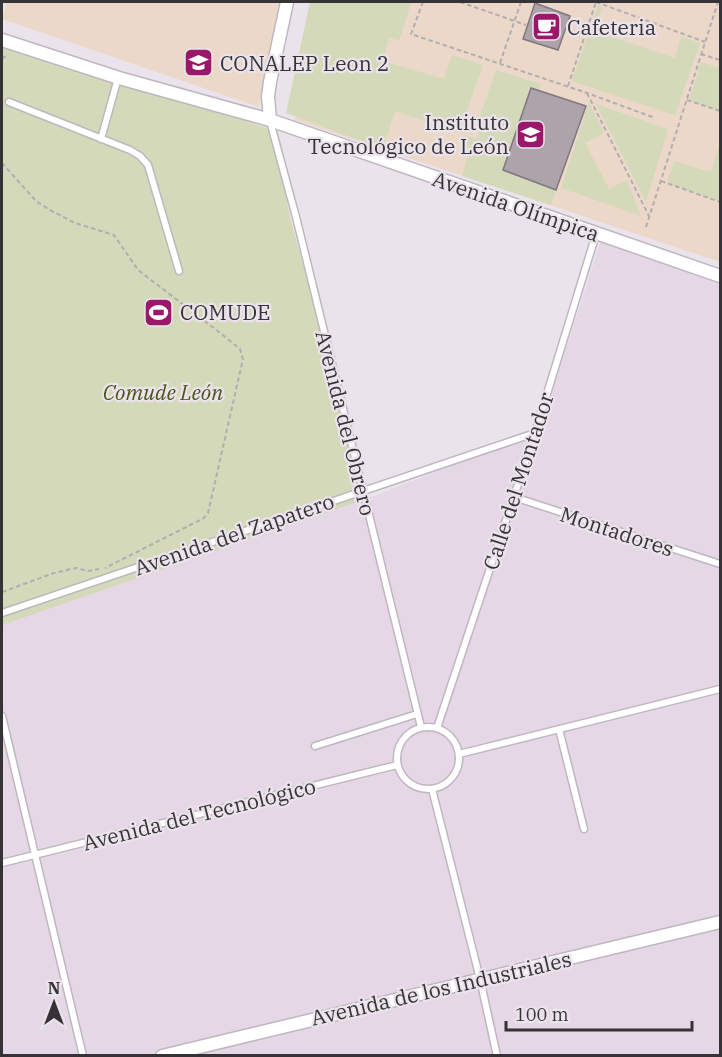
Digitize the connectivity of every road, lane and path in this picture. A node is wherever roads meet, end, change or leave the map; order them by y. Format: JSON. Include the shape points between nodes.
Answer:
{"nodes":[{"id":1,"x":287,"y":2,"type":"edge"},
{"id":2,"x":423,"y":2,"type":"edge"},
{"id":3,"x":460,"y":2,"type":"edge"},
{"id":4,"x":521,"y":2,"type":"edge"},
{"id":5,"x":596,"y":2,"type":"edge"},
{"id":6,"x":719,"y":2,"type":"edge"},
{"id":7,"x":515,"y":21,"type":"junction"},
{"id":8,"x":526,"y":25,"type":"dead end"},
{"id":9,"x":2,"y":40,"type":"edge"},
{"id":10,"x":705,"y":42,"type":"junction"},
{"id":11,"x":701,"y":54,"type":"junction"},
{"id":12,"x":720,"y":60,"type":"edge"},
{"id":13,"x":500,"y":63,"type":"junction"},
{"id":14,"x":119,"y":78,"type":"junction"},
{"id":15,"x":568,"y":86,"type":"junction"},
{"id":16,"x":587,"y":93,"type":"junction"},
{"id":17,"x":687,"y":100,"type":"junction"},
{"id":18,"x":9,"y":102,"type":"dead end"},
{"id":19,"x":720,"y":111,"type":"edge"},
{"id":20,"x":655,"y":118,"type":"dead end"},
{"id":21,"x":270,"y":120,"type":"junction"},
{"id":22,"x":101,"y":139,"type":"junction"},
{"id":23,"x":2,"y":163,"type":"edge"},
{"id":24,"x":661,"y":181,"type":"junction"},
{"id":25,"x":720,"y":202,"type":"edge"},
{"id":26,"x":650,"y":218,"type":"junction"},
{"id":27,"x":646,"y":227,"type":"dead end"},
{"id":28,"x":596,"y":234,"type":"junction"},
{"id":29,"x":179,"y":271,"type":"dead end"},
{"id":30,"x":720,"y":276,"type":"edge"},
{"id":31,"x":535,"y":433,"type":"junction"},
{"id":32,"x":363,"y":491,"type":"junction"},
{"id":33,"x":514,"y":497,"type":"junction"},
{"id":34,"x":720,"y":564,"type":"edge"},
{"id":35,"x":2,"y":592,"type":"edge"},
{"id":36,"x":2,"y":613,"type":"edge"},
{"id":37,"x":720,"y":689,"type":"edge"},
{"id":38,"x":417,"y":714,"type":"junction"},
{"id":39,"x":2,"y":716,"type":"edge"},
{"id":40,"x":421,"y":727,"type":"junction"},
{"id":41,"x":438,"y":728,"type":"junction"},
{"id":42,"x":559,"y":729,"type":"junction"},
{"id":43,"x":315,"y":746,"type":"dead end"},
{"id":44,"x":459,"y":754,"type":"junction"},
{"id":45,"x":397,"y":765,"type":"junction"},
{"id":46,"x":432,"y":789,"type":"junction"},
{"id":47,"x":584,"y":829,"type":"dead end"},
{"id":48,"x":36,"y":854,"type":"junction"},
{"id":49,"x":2,"y":863,"type":"edge"},
{"id":50,"x":720,"y":922,"type":"edge"},
{"id":51,"x":480,"y":979,"type":"junction"},
{"id":52,"x":83,"y":1056,"type":"edge"},
{"id":53,"x":162,"y":1056,"type":"edge"},
{"id":54,"x":496,"y":1056,"type":"edge"}],
"edges":[{"from":1,"to":21,"type":"street","via":[[270,82]]},
{"from":2,"to":13,"type":"path","via":[[411,34]]},
{"from":3,"to":7,"type":"path"},
{"from":4,"to":7,"type":"path"},
{"from":5,"to":10,"type":"path"},
{"from":5,"to":15,"type":"path"},
{"from":6,"to":10,"type":"path"},
{"from":7,"to":8,"type":"path"},
{"from":7,"to":13,"type":"path"},
{"from":9,"to":14,"type":"street","name":"Avenida Olímpica"},
{"from":10,"to":11,"type":"path"},
{"from":11,"to":12,"type":"path"},
{"from":11,"to":17,"type":"path"},
{"from":13,"to":15,"type":"path"},
{"from":14,"to":21,"type":"street","name":"Avenida Olímpica"},
{"from":14,"to":22,"type":"lane"},
{"from":15,"to":16,"type":"path"},
{"from":16,"to":20,"type":"path"},
{"from":16,"to":26,"type":"path"},
{"from":17,"to":19,"type":"path"},
{"from":17,"to":24,"type":"path"},
{"from":18,"to":22,"type":"lane"},
{"from":21,"to":28,"type":"street","name":"Avenida Olímpica"},
{"from":21,"to":32,"type":"lane","name":"Avenida del Obrero"},
{"from":22,"to":29,"type":"lane","via":[[130,150],[148,165]]},
{"from":23,"to":35,"type":"path","via":[[36,201],[75,223],[114,235],[138,270],[219,332],[240,350],[243,359],[204,518],[102,569],[76,568],[54,573]]},
{"from":24,"to":25,"type":"path"},
{"from":24,"to":26,"type":"path"},
{"from":26,"to":27,"type":"path"},
{"from":28,"to":30,"type":"street","name":"Avenida Olímpica"},
{"from":28,"to":31,"type":"lane","name":"Calle del Montador"},
{"from":31,"to":32,"type":"lane","name":"Avenida del Zapatero"},
{"from":31,"to":33,"type":"lane","name":"Calle del Montador"},
{"from":32,"to":36,"type":"lane","name":"Avenida del Zapatero"},
{"from":32,"to":38,"type":"lane","name":"Avenida del Obrero"},
{"from":33,"to":34,"type":"lane","name":"Montadores"},
{"from":33,"to":41,"type":"lane","name":"Calle del Montador"},
{"from":37,"to":42,"type":"lane"},
{"from":38,"to":40,"type":"lane","name":"Avenida del Obrero"},
{"from":38,"to":43,"type":"lane"},
{"from":39,"to":48,"type":"lane"},
{"from":40,"to":41,"type":"lane"},
{"from":40,"to":45,"type":"lane","via":[[404,737],[396,755]]},
{"from":41,"to":44,"type":"lane","via":[[448,733]]},
{"from":42,"to":44,"type":"lane"},
{"from":42,"to":47,"type":"lane"},
{"from":44,"to":46,"type":"lane","via":[[456,773],[450,781]]},
{"from":45,"to":46,"type":"lane","via":[[406,781]]},
{"from":45,"to":48,"type":"lane","name":"Avenida del Tecnológico"},
{"from":46,"to":51,"type":"lane"},
{"from":48,"to":49,"type":"lane","name":"Avenida del Tecnológico"},
{"from":48,"to":52,"type":"lane"},
{"from":50,"to":51,"type":"street","name":"Avenida de los Industriales"},
{"from":51,"to":53,"type":"street","name":"Avenida de los Industriales"},
{"from":51,"to":54,"type":"lane"}]}
